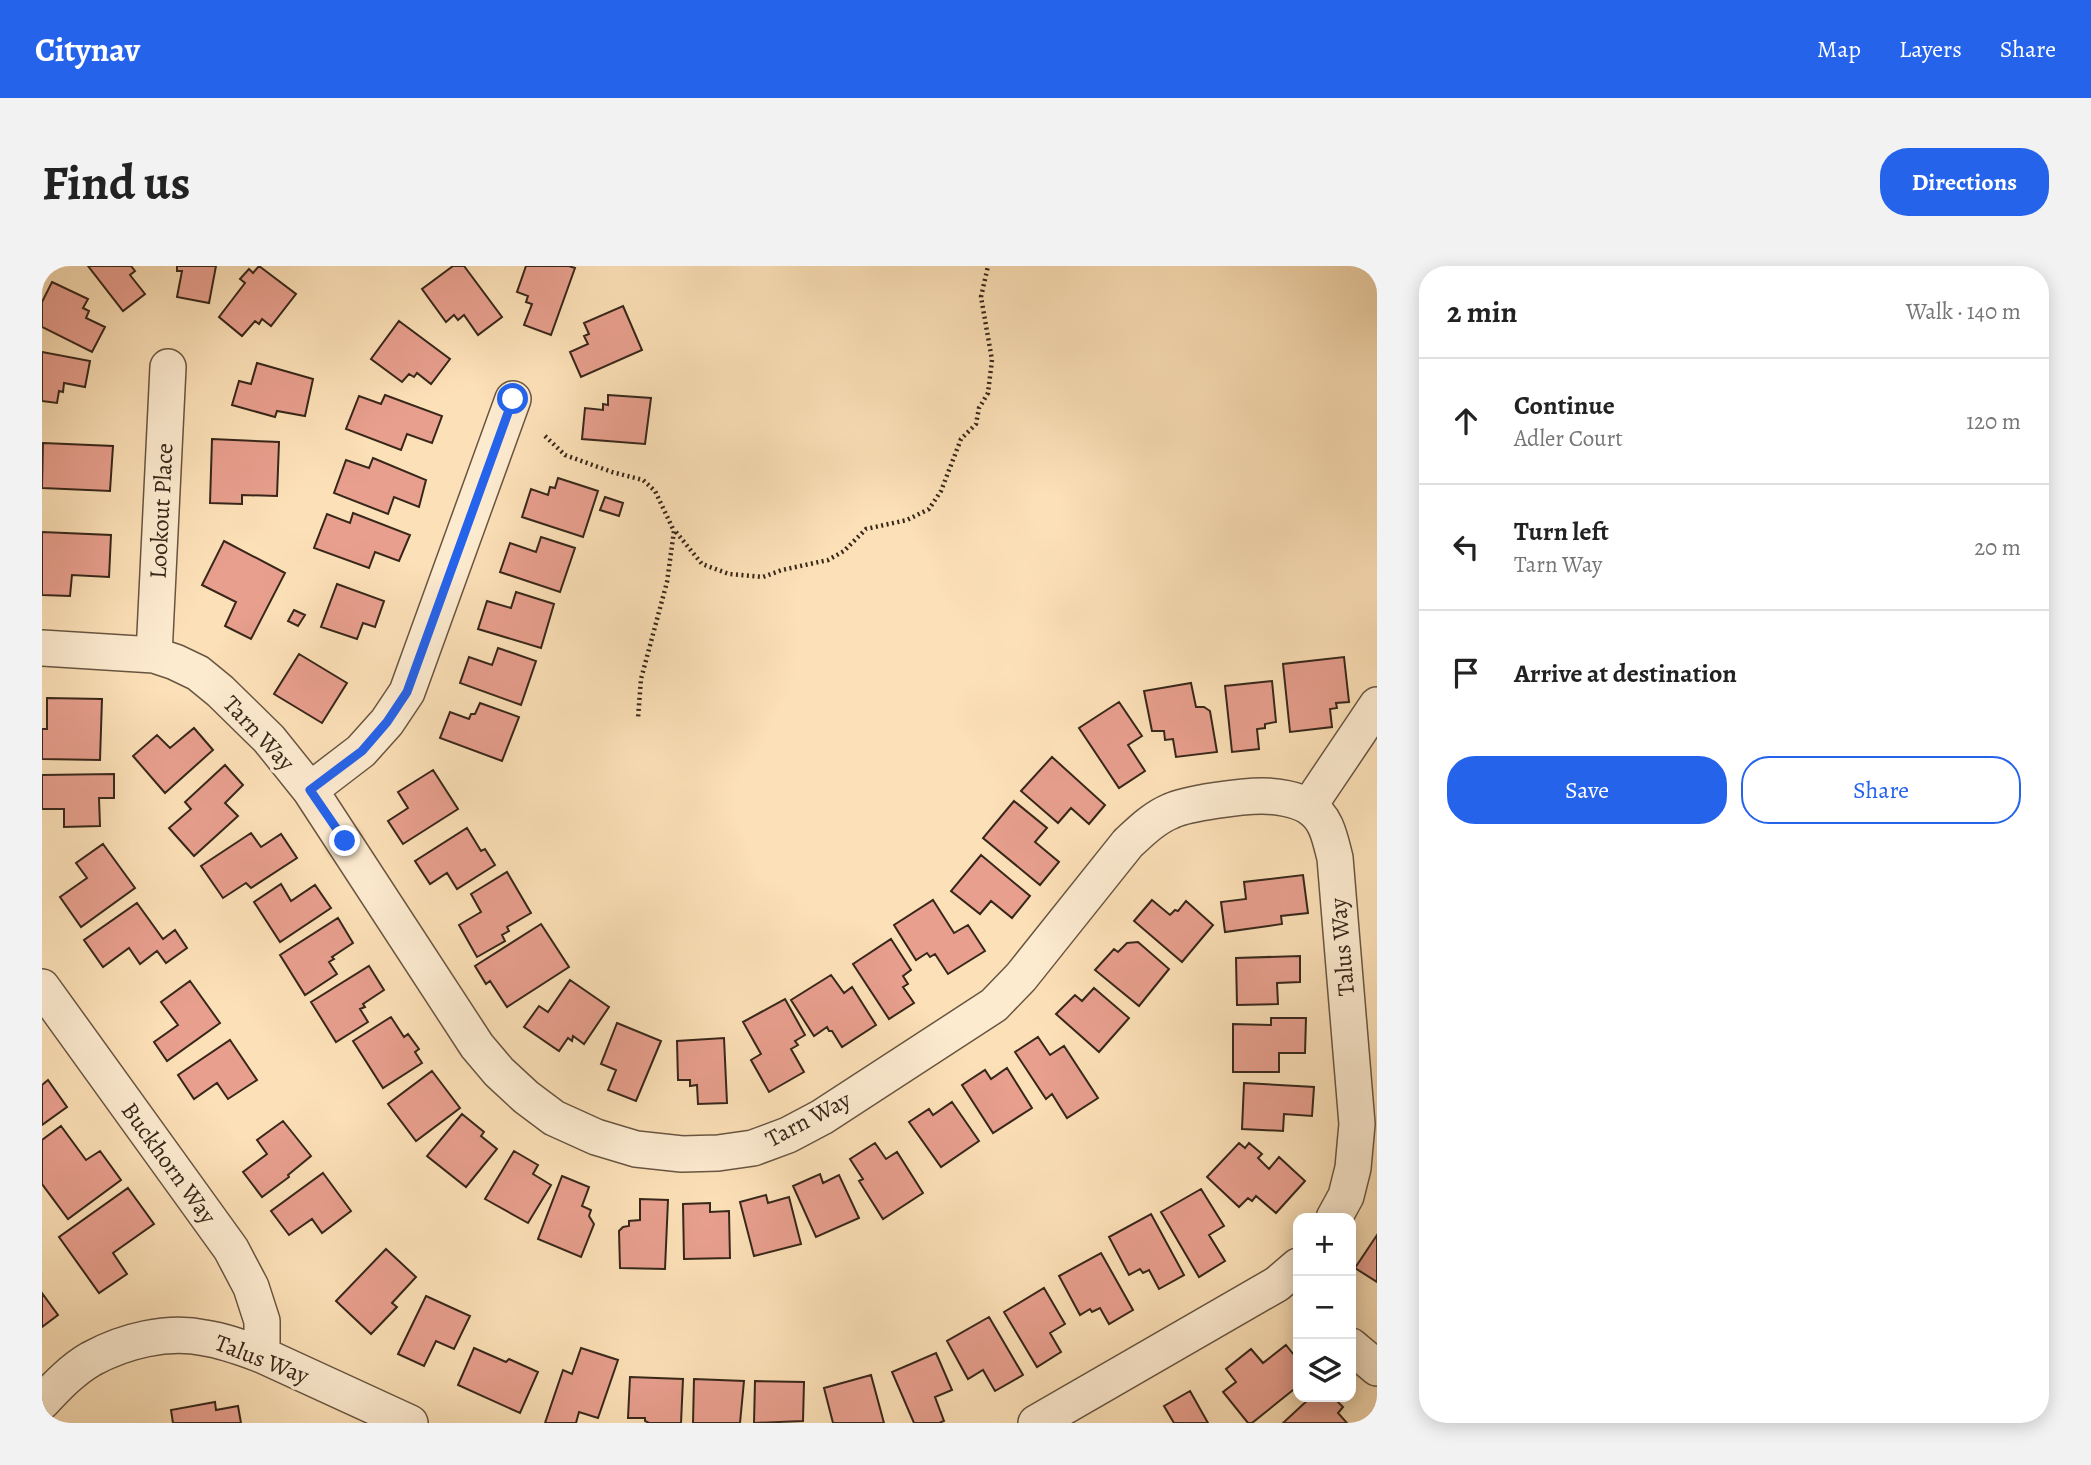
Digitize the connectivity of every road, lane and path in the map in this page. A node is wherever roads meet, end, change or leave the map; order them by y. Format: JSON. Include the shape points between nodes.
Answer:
{"nodes":[{"id":1,"x":988,"y":266,"type":"edge"},
{"id":2,"x":168,"y":367,"type":"dead end"},
{"id":3,"x":513,"y":399,"type":"dead end"},
{"id":4,"x":545,"y":436,"type":"dead end"},
{"id":5,"x":676,"y":532,"type":"dead end"},
{"id":6,"x":42,"y":648,"type":"edge"},
{"id":7,"x":154,"y":655,"type":"junction"},
{"id":8,"x":1377,"y":705,"type":"edge"},
{"id":9,"x":638,"y":718,"type":"dead end"},
{"id":10,"x":310,"y":790,"type":"junction"},
{"id":11,"x":1309,"y":807,"type":"junction"},
{"id":12,"x":42,"y":987,"type":"edge"},
{"id":13,"x":1337,"y":1213,"type":"edge"},
{"id":14,"x":1291,"y":1284,"type":"edge"},
{"id":15,"x":1356,"y":1350,"type":"edge"},
{"id":16,"x":262,"y":1354,"type":"junction"},
{"id":17,"x":1377,"y":1368,"type":"edge"},
{"id":18,"x":42,"y":1402,"type":"edge"},
{"id":19,"x":410,"y":1423,"type":"edge"},
{"id":20,"x":1036,"y":1423,"type":"edge"}],
"edges":[{"from":1,"to":5,"type":"path","via":[[981,297],[992,360],[988,393],[929,509],[907,520],[866,529],[828,560],[763,577],[730,574],[702,564]]},
{"from":2,"to":7,"type":"street","name":"Lookout Place"},
{"from":3,"to":10,"type":"street","via":[[407,692],[362,751]]},
{"from":4,"to":9,"type":"path","via":[[565,455],[643,480],[654,491],[674,531],[667,582],[641,679]]},
{"from":6,"to":7,"type":"street","name":"Tarn Way"},
{"from":7,"to":10,"type":"street","name":"Tarn Way","via":[[198,673],[220,691],[269,739]]},
{"from":8,"to":11,"type":"street"},
{"from":10,"to":11,"type":"street","name":"Tarn Way","via":[[477,1046],[499,1072],[554,1118],[596,1137],[636,1149],[682,1154],[752,1148],[788,1135],[994,1005],[1128,843],[1172,810],[1261,796]]},
{"from":11,"to":13,"type":"street","name":"Talus Way","via":[[1326,824],[1335,858],[1357,1124],[1353,1168]]},
{"from":12,"to":16,"type":"street","name":"Buckhorn Way","via":[[231,1249],[262,1321]]},
{"from":14,"to":20,"type":"street"},
{"from":15,"to":17,"type":"street"},
{"from":16,"to":18,"type":"street","name":"Talus Way","via":[[203,1337],[150,1337],[90,1360]]},
{"from":16,"to":19,"type":"street","name":"Talus Way"}]}
